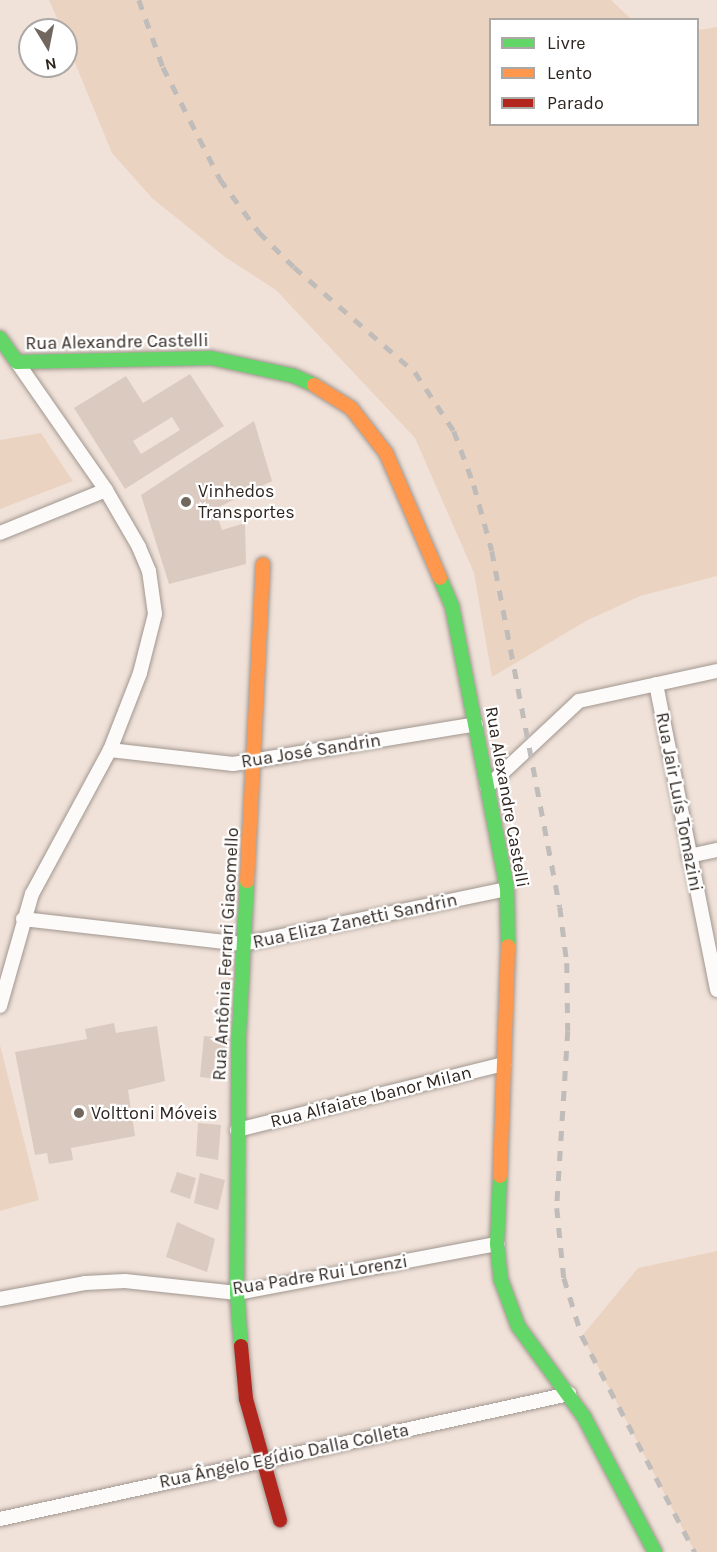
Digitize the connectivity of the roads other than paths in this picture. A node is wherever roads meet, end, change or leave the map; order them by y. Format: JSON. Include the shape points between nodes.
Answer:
{"nodes":[{"id":1,"x":0,"y":338,"type":"edge"},
{"id":2,"x":17,"y":362,"type":"junction"},
{"id":3,"x":106,"y":490,"type":"junction"},
{"id":4,"x":0,"y":533,"type":"edge"},
{"id":5,"x":263,"y":564,"type":"dead end"},
{"id":6,"x":717,"y":671,"type":"edge"},
{"id":7,"x":656,"y":684,"type":"junction"},
{"id":8,"x":476,"y":724,"type":"junction"},
{"id":9,"x":110,"y":750,"type":"junction"},
{"id":10,"x":253,"y":762,"type":"junction"},
{"id":11,"x":487,"y":787,"type":"junction"},
{"id":12,"x":717,"y":850,"type":"edge"},
{"id":13,"x":689,"y":856,"type":"junction"},
{"id":14,"x":507,"y":889,"type":"junction"},
{"id":15,"x":23,"y":919,"type":"junction"},
{"id":16,"x":243,"y":944,"type":"junction"},
{"id":17,"x":717,"y":990,"type":"edge"},
{"id":18,"x":0,"y":1006,"type":"edge"},
{"id":19,"x":504,"y":1064,"type":"junction"},
{"id":20,"x":237,"y":1130,"type":"junction"},
{"id":21,"x":497,"y":1244,"type":"junction"},
{"id":22,"x":237,"y":1293,"type":"junction"},
{"id":23,"x":0,"y":1299,"type":"edge"},
{"id":24,"x":569,"y":1394,"type":"junction"},
{"id":25,"x":264,"y":1459,"type":"junction"},
{"id":26,"x":0,"y":1519,"type":"edge"},
{"id":27,"x":280,"y":1520,"type":"dead end"},
{"id":28,"x":655,"y":1552,"type":"edge"}],
"edges":[{"from":1,"to":2,"type":"street","name":"Rua Alexandre Castelli"},
{"from":2,"to":3,"type":"street"},
{"from":2,"to":8,"type":"street","name":"Rua Alexandre Castelli","via":[[211,358],[294,376],[331,393],[363,422],[386,453],[443,583],[452,606]]},
{"from":3,"to":4,"type":"street"},
{"from":3,"to":9,"type":"street","via":[[145,563],[155,614],[143,664]]},
{"from":5,"to":10,"type":"street","name":"Rua Antônia Ferrari Giacomello"},
{"from":6,"to":7,"type":"street"},
{"from":7,"to":11,"type":"street","via":[[570,706]]},
{"from":7,"to":13,"type":"street","name":"Rua Jair Luís Tomazini"},
{"from":8,"to":10,"type":"street","name":"Rua José Sandrin"},
{"from":8,"to":11,"type":"street","name":"Rua Alexandre Castelli"},
{"from":9,"to":10,"type":"street","name":"Rua José Sandrin","via":[[233,764]]},
{"from":9,"to":15,"type":"street","via":[[43,871]]},
{"from":10,"to":16,"type":"street","name":"Rua Antônia Ferrari Giacomello"},
{"from":11,"to":14,"type":"street","name":"Rua Alexandre Castelli"},
{"from":12,"to":13,"type":"street"},
{"from":13,"to":17,"type":"street","name":"Rua Jair Luís Tomazini"},
{"from":14,"to":16,"type":"street","name":"Rua Eliza Zanetti Sandrin"},
{"from":14,"to":19,"type":"street","name":"Rua Alexandre Castelli"},
{"from":15,"to":16,"type":"street","name":"Rua Eliza Zanetti Sandrin"},
{"from":15,"to":18,"type":"street"},
{"from":16,"to":20,"type":"street","name":"Rua Antônia Ferrari Giacomello"},
{"from":19,"to":20,"type":"street","name":"Rua Alfaiate Ibanor Milan"},
{"from":19,"to":21,"type":"street","name":"Rua Alexandre Castelli"},
{"from":20,"to":22,"type":"street","name":"Rua Antônia Ferrari Giacomello"},
{"from":21,"to":22,"type":"street","name":"Rua Padre Rui Lorenzi"},
{"from":21,"to":24,"type":"street","name":"Rua Alexandre Castelli","via":[[501,1280],[518,1326]]},
{"from":22,"to":23,"type":"street","name":"Rua Padre Rui Lorenzi","via":[[125,1281],[85,1283]]},
{"from":22,"to":25,"type":"street","name":"Rua Antônia Ferrari Giacomello","via":[[246,1399]]},
{"from":24,"to":25,"type":"street","name":"Rua Ângelo Egídio Dalla Colleta"},
{"from":24,"to":28,"type":"street","name":"Rua Alexandre Castelli"},
{"from":25,"to":26,"type":"street","name":"Rua Ângelo Egídio Dalla Colleta"},
{"from":25,"to":27,"type":"street","name":"Rua Antônia Ferrari Giacomello"}]}
